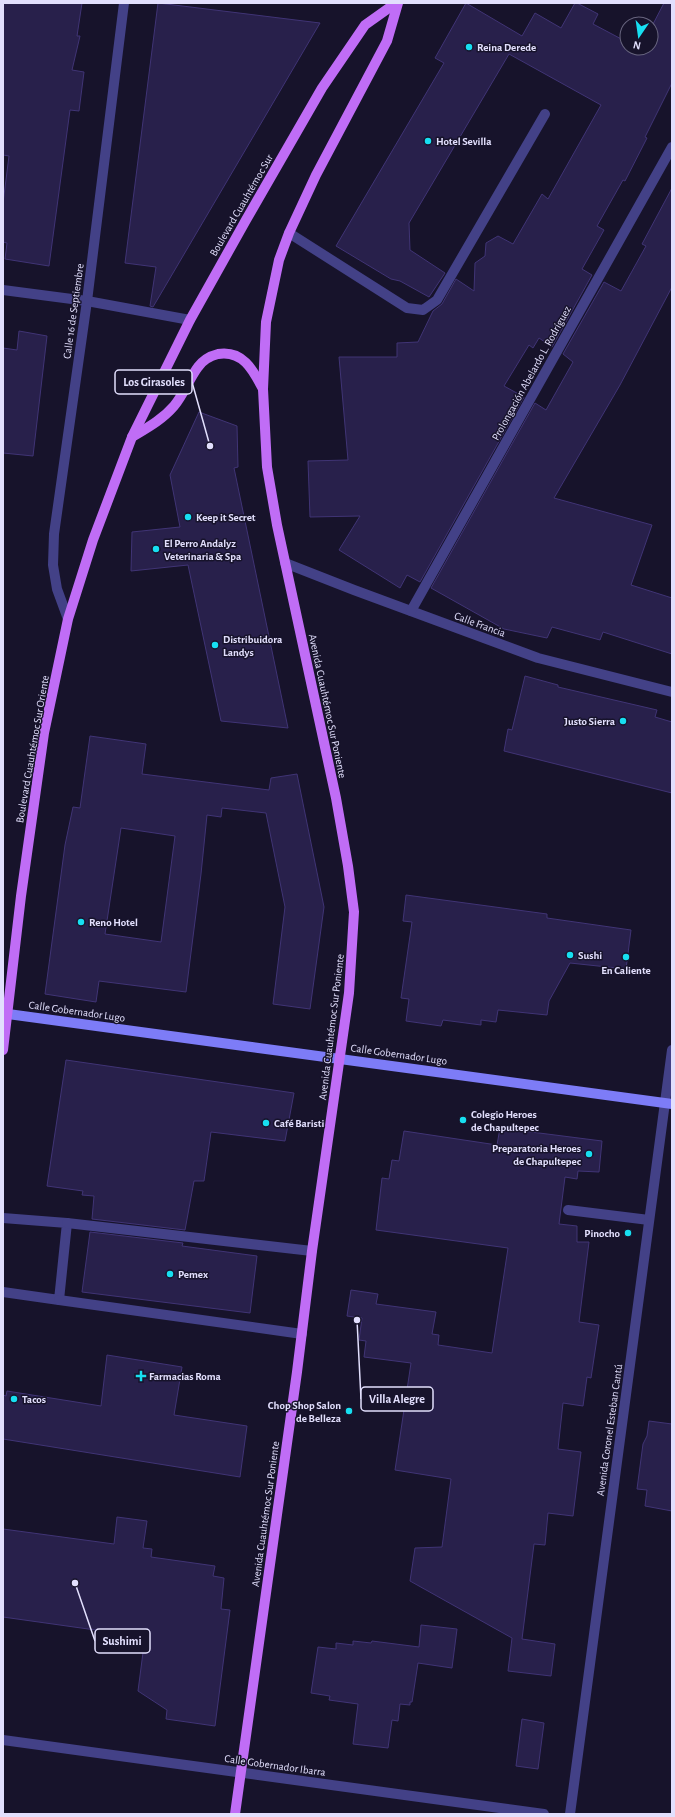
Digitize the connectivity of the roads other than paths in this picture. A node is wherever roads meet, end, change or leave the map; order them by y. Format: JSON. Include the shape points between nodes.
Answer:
{"nodes":[{"id":1,"x":124,"y":3,"type":"edge"},
{"id":2,"x":397,"y":3,"type":"edge"},
{"id":3,"x":546,"y":114,"type":"dead end"},
{"id":4,"x":672,"y":146,"type":"edge"},
{"id":5,"x":289,"y":233,"type":"junction"},
{"id":6,"x":3,"y":290,"type":"edge"},
{"id":7,"x":87,"y":301,"type":"junction"},
{"id":8,"x":190,"y":320,"type":"junction"},
{"id":9,"x":263,"y":389,"type":"junction"},
{"id":10,"x":132,"y":437,"type":"junction"},
{"id":11,"x":285,"y":563,"type":"junction"},
{"id":12,"x":411,"y":611,"type":"junction"},
{"id":13,"x":68,"y":619,"type":"junction"},
{"id":14,"x":672,"y":692,"type":"edge"},
{"id":15,"x":5,"y":1013,"type":"edge"},
{"id":16,"x":3,"y":1050,"type":"edge"},
{"id":17,"x":672,"y":1050,"type":"edge"},
{"id":18,"x":341,"y":1059,"type":"junction"},
{"id":19,"x":668,"y":1103,"type":"edge"},
{"id":20,"x":568,"y":1210,"type":"dead end"},
{"id":21,"x":3,"y":1218,"type":"edge"},
{"id":22,"x":649,"y":1220,"type":"junction"},
{"id":23,"x":67,"y":1223,"type":"junction"},
{"id":24,"x":312,"y":1250,"type":"junction"},
{"id":25,"x":3,"y":1292,"type":"edge"},
{"id":26,"x":59,"y":1300,"type":"junction"},
{"id":27,"x":302,"y":1334,"type":"junction"},
{"id":28,"x":3,"y":1740,"type":"edge"},
{"id":29,"x":240,"y":1772,"type":"junction"},
{"id":30,"x":235,"y":1814,"type":"edge"},
{"id":31,"x":544,"y":1814,"type":"edge"},
{"id":32,"x":570,"y":1814,"type":"edge"}],
"edges":[{"from":1,"to":7,"type":"street","name":"Calle 16 de Septiembre"},
{"from":2,"to":5,"type":"main road","name":"Boulevard Cuauhtémoc Sur","via":[[387,41],[316,175]]},
{"from":2,"to":8,"type":"main road","name":"Boulevard Cuauhtémoc Sur","via":[[365,25],[322,88]]},
{"from":3,"to":5,"type":"street","via":[[437,300],[424,310],[407,308]]},
{"from":4,"to":12,"type":"street","name":"Prolongación Abelardo L. Rodríguez"},
{"from":5,"to":9,"type":"main road","name":"Boulevard Cuauhtémoc Sur","via":[[279,260],[267,315]]},
{"from":6,"to":7,"type":"street"},
{"from":7,"to":8,"type":"street"},
{"from":7,"to":13,"type":"street","name":"Calle 16 de Septiembre","via":[[54,534],[53,565],[57,589]]},
{"from":8,"to":10,"type":"main road","name":"Boulevard Cuauhtémoc Sur"},
{"from":9,"to":10,"type":"main road","via":[[243,359],[227,353],[210,356],[198,366],[174,406],[162,419]]},
{"from":9,"to":11,"type":"main road","name":"Avenida Cuauhtémoc Sur Poniente","via":[[268,467]]},
{"from":10,"to":13,"type":"main road","name":"Boulevard Cuauhtémoc Sur Oriente","via":[[93,540]]},
{"from":11,"to":12,"type":"street","name":"Calle Francia"},
{"from":11,"to":18,"type":"main road","name":"Avenida Cuauhtémoc Sur Poniente","via":[[336,798],[354,912],[349,993]]},
{"from":12,"to":14,"type":"street","name":"Calle Francia","via":[[538,658]]},
{"from":13,"to":15,"type":"main road","name":"Boulevard Cuauhtémoc Sur Oriente","via":[[44,733]]},
{"from":15,"to":16,"type":"main road","name":"Boulevard Cuauhtémoc Sur Oriente"},
{"from":15,"to":18,"type":"main road","name":"Calle Gobernador Lugo"},
{"from":17,"to":19,"type":"street","name":"Avenida Coronel Esteban Cantú"},
{"from":18,"to":19,"type":"main road","name":"Calle Gobernador Lugo"},
{"from":18,"to":24,"type":"main road","name":"Avenida Cuauhtémoc Sur Poniente"},
{"from":19,"to":22,"type":"street","name":"Avenida Coronel Esteban Cantú"},
{"from":20,"to":22,"type":"street"},
{"from":21,"to":23,"type":"street"},
{"from":22,"to":32,"type":"street","name":"Avenida Coronel Esteban Cantú"},
{"from":23,"to":24,"type":"street"},
{"from":23,"to":26,"type":"street"},
{"from":24,"to":27,"type":"main road","name":"Avenida Cuauhtémoc Sur Poniente"},
{"from":25,"to":26,"type":"street"},
{"from":26,"to":27,"type":"street"},
{"from":27,"to":29,"type":"main road","name":"Avenida Cuauhtémoc Sur Poniente"},
{"from":28,"to":29,"type":"street","name":"Calle Gobernador Ibarra"},
{"from":29,"to":30,"type":"main road","name":"Avenida Cuauhtémoc Sur Poniente"},
{"from":29,"to":31,"type":"street","name":"Calle Gobernador Ibarra"}]}
